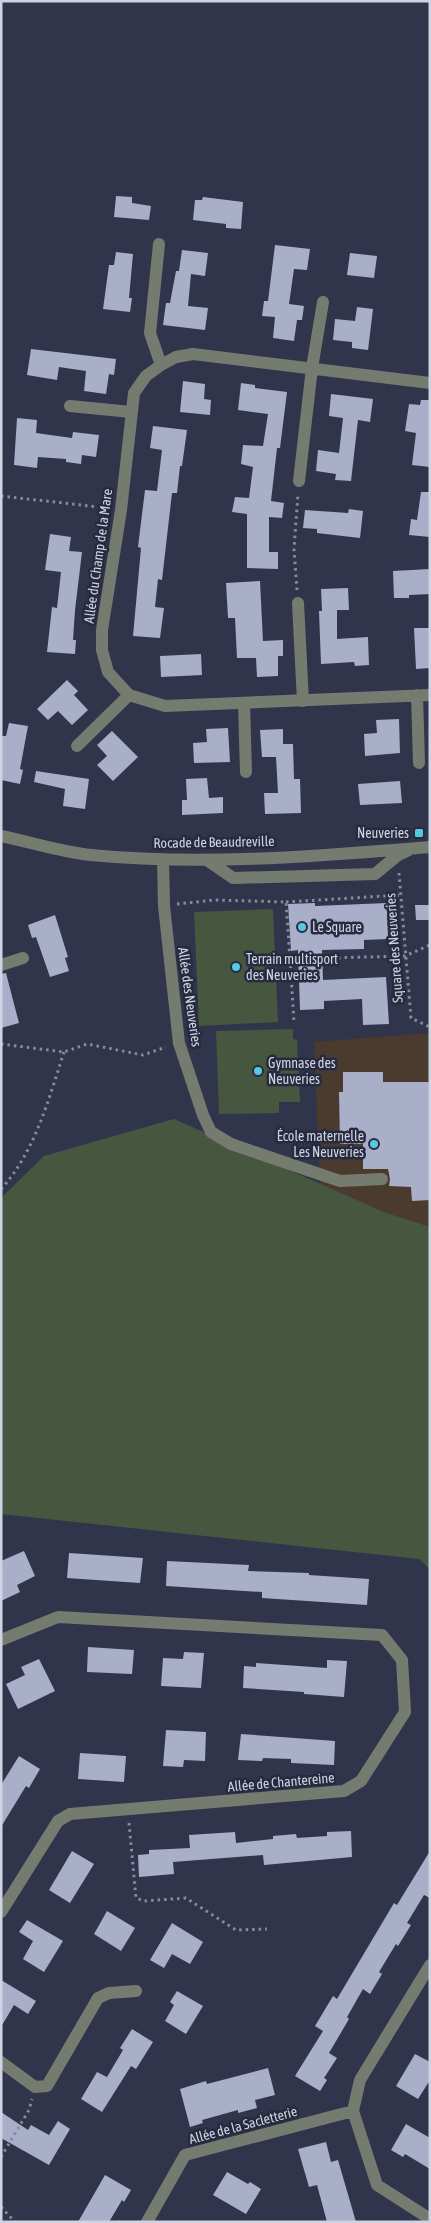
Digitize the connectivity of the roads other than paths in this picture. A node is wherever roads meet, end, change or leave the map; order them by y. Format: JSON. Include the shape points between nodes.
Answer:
{"nodes":[{"id":1,"x":159,"y":244,"type":"dead end"},
{"id":2,"x":323,"y":302,"type":"dead end"},
{"id":3,"x":161,"y":365,"type":"junction"},
{"id":4,"x":312,"y":368,"type":"junction"},
{"id":5,"x":430,"y":382,"type":"edge"},
{"id":6,"x":70,"y":406,"type":"dead end"},
{"id":7,"x":131,"y":412,"type":"junction"},
{"id":8,"x":299,"y":482,"type":"road end"},
{"id":9,"x":298,"y":603,"type":"road end"},
{"id":10,"x":129,"y":695,"type":"junction"},
{"id":11,"x":423,"y":695,"type":"edge"},
{"id":12,"x":303,"y":701,"type":"junction"},
{"id":13,"x":244,"y":704,"type":"junction"},
{"id":14,"x":77,"y":746,"type":"dead end"},
{"id":15,"x":419,"y":763,"type":"dead end"},
{"id":16,"x":246,"y":772,"type":"dead end"},
{"id":17,"x":1,"y":836,"type":"edge"},
{"id":18,"x":430,"y":847,"type":"edge"},
{"id":19,"x":412,"y":848,"type":"junction"},
{"id":20,"x":163,"y":860,"type":"junction"},
{"id":21,"x":207,"y":860,"type":"junction"},
{"id":22,"x":23,"y":958,"type":"dead end"},
{"id":23,"x":1,"y":965,"type":"edge"},
{"id":24,"x":382,"y":1179,"type":"dead end"},
{"id":25,"x":1,"y":1640,"type":"edge"},
{"id":26,"x":1,"y":1912,"type":"edge"},
{"id":27,"x":430,"y":1965,"type":"edge"},
{"id":28,"x":136,"y":1991,"type":"dead end"},
{"id":29,"x":1,"y":2062,"type":"edge"},
{"id":30,"x":353,"y":2111,"type":"junction"},
{"id":31,"x":430,"y":2219,"type":"edge"},
{"id":32,"x":147,"y":2222,"type":"edge"}],
"edges":[{"from":1,"to":3,"type":"street","via":[[150,333]]},
{"from":2,"to":4,"type":"street"},
{"from":3,"to":4,"type":"street","name":"Allée du Champ de la Mare","via":[[176,357],[193,354]]},
{"from":3,"to":7,"type":"street","name":"Allée du Champ de la Mare","via":[[146,376],[134,393]]},
{"from":4,"to":5,"type":"street","name":"Allée du Champ de la Mare"},
{"from":4,"to":8,"type":"street"},
{"from":6,"to":7,"type":"street"},
{"from":7,"to":10,"type":"street","name":"Allée du Champ de la Mare","via":[[121,510],[102,630],[102,650],[108,672]]},
{"from":9,"to":12,"type":"street"},
{"from":10,"to":13,"type":"street","via":[[166,706]]},
{"from":10,"to":14,"type":"street"},
{"from":11,"to":12,"type":"street"},
{"from":11,"to":15,"type":"street"},
{"from":12,"to":13,"type":"street"},
{"from":13,"to":16,"type":"street"},
{"from":17,"to":20,"type":"street","name":"Rocade de Beaudreville","via":[[88,855]]},
{"from":18,"to":19,"type":"street","name":"Rocade de Beaudreville"},
{"from":19,"to":21,"type":"street","name":"Rocade de Beaudreville"},
{"from":19,"to":21,"type":"street","via":[[375,874],[233,878]]},
{"from":20,"to":21,"type":"street","name":"Rocade de Beaudreville"},
{"from":20,"to":24,"type":"street","name":"Allée des Neuveries","via":[[164,906],[179,1043],[211,1132],[231,1144],[340,1181]]},
{"from":22,"to":23,"type":"street"},
{"from":25,"to":26,"type":"street","name":"Allée de Chantereine","via":[[58,1617],[382,1635],[402,1660],[405,1712],[361,1781],[344,1791],[70,1814],[58,1821]]},
{"from":27,"to":30,"type":"street","via":[[360,2080]]},
{"from":28,"to":29,"type":"street","via":[[109,1993],[98,1998],[47,2086],[35,2086]]},
{"from":30,"to":31,"type":"street","via":[[377,2185]]},
{"from":30,"to":32,"type":"street","name":"Allée de la Sacletterie","via":[[185,2155]]}]}
